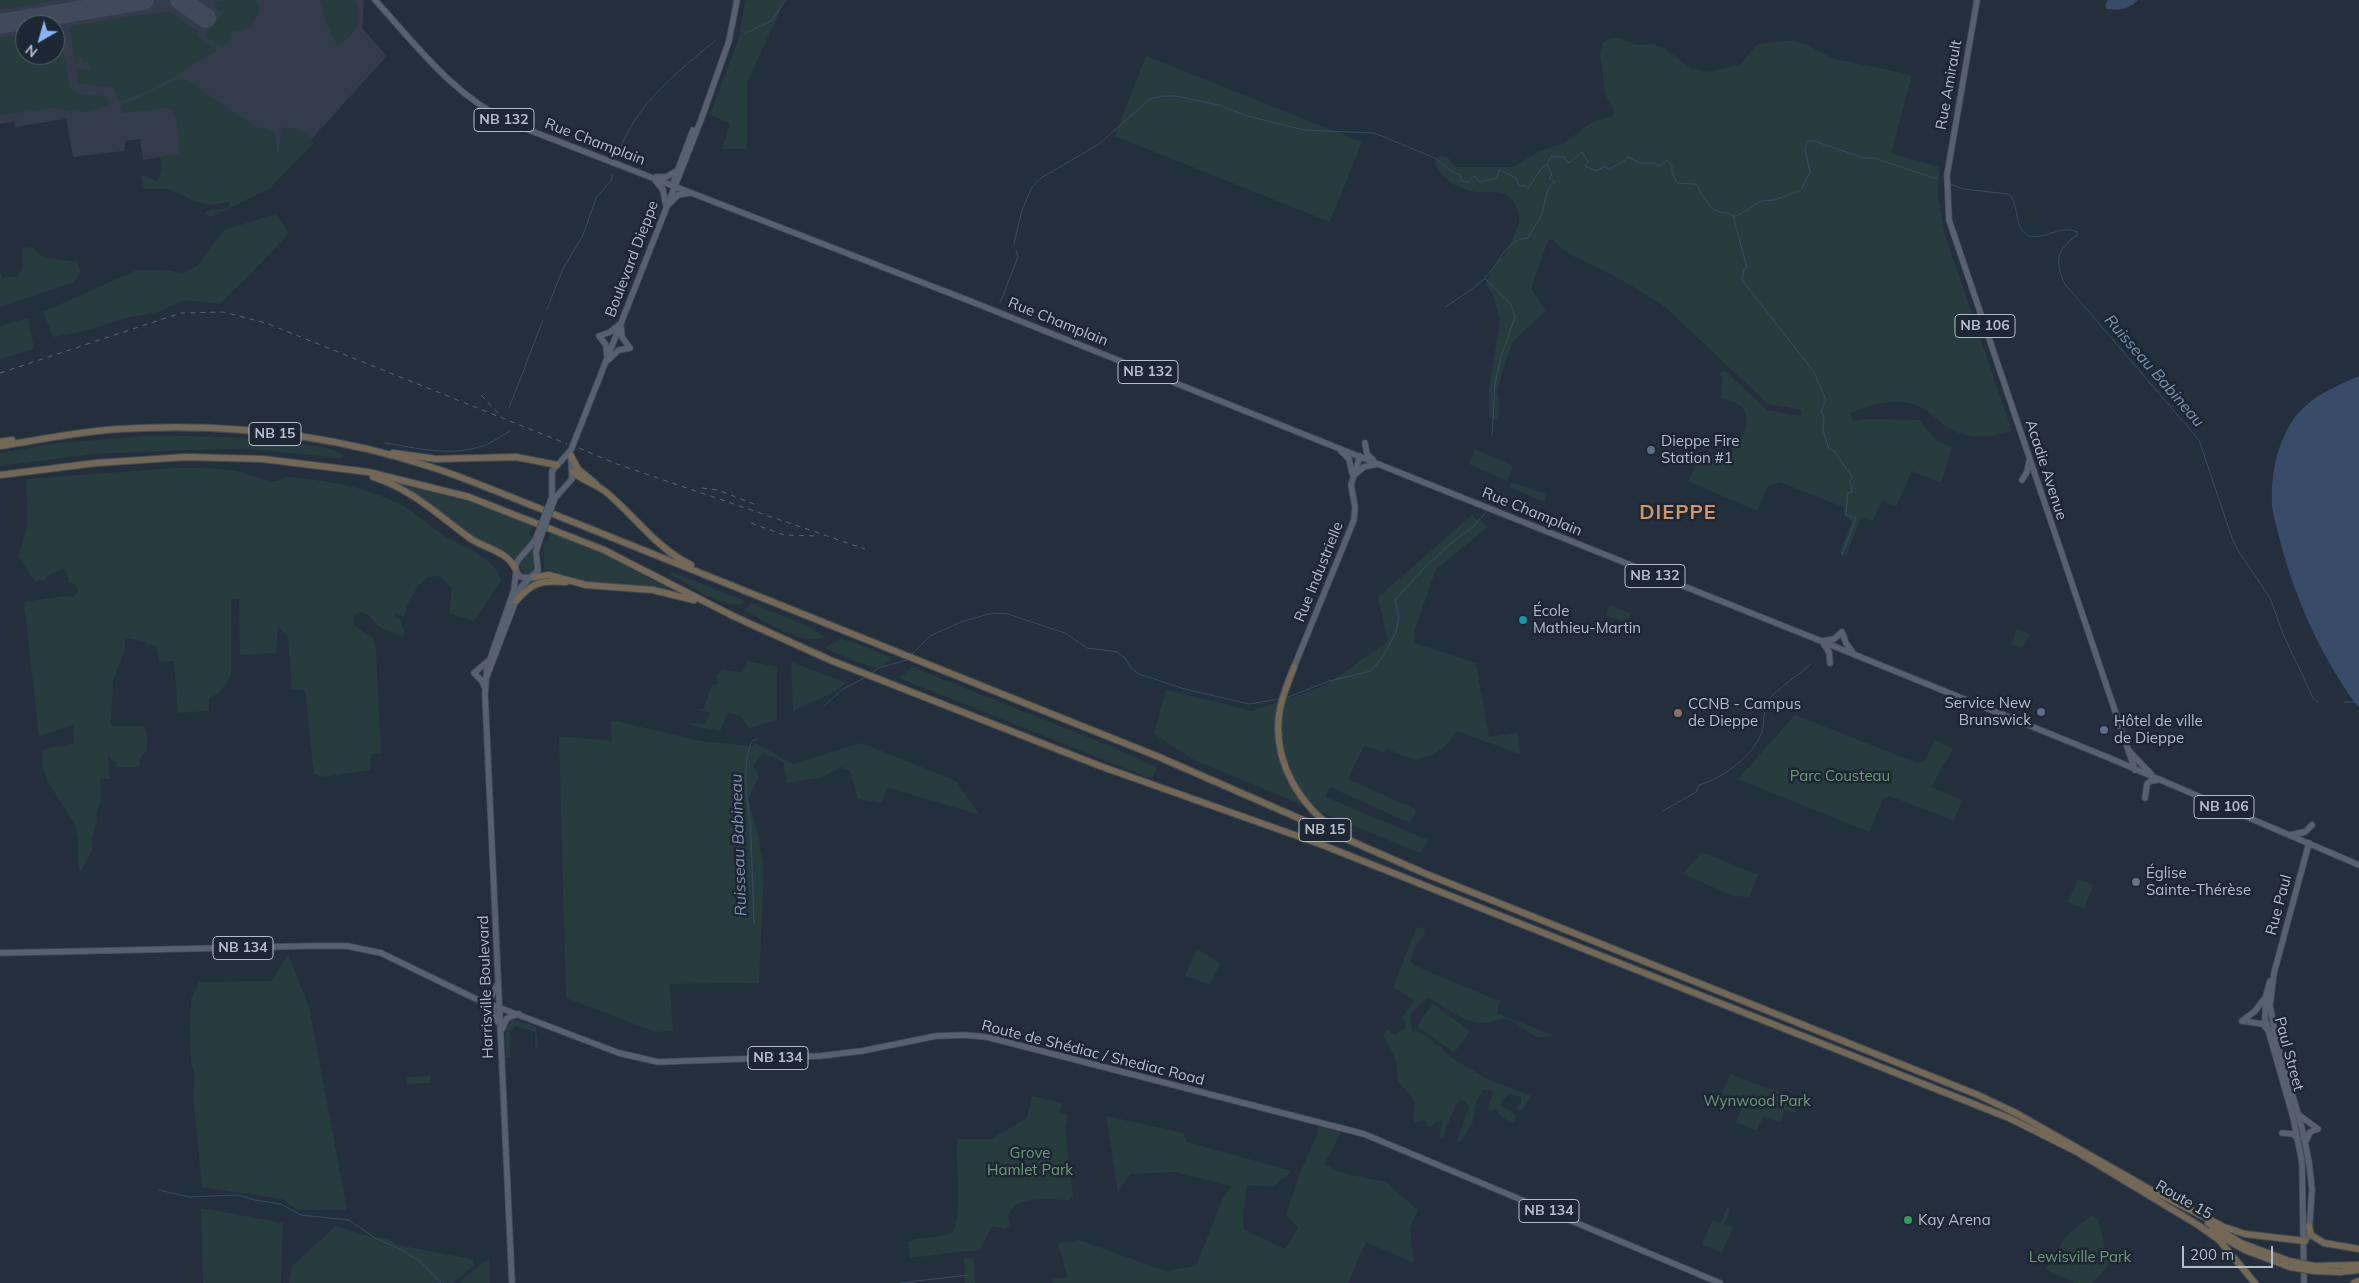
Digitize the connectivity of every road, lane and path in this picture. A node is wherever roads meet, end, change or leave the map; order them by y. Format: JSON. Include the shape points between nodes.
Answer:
{"nodes":[{"id":1,"x":375,"y":0,"type":"edge"},
{"id":2,"x":736,"y":0,"type":"edge"},
{"id":3,"x":1976,"y":1,"type":"edge"},
{"id":4,"x":679,"y":172,"type":"junction"},
{"id":5,"x":1946,"y":175,"type":"joint"},
{"id":6,"x":651,"y":177,"type":"junction"},
{"id":7,"x":674,"y":186,"type":"junction"},
{"id":8,"x":691,"y":193,"type":"junction"},
{"id":9,"x":666,"y":207,"type":"junction"},
{"id":10,"x":621,"y":323,"type":"junction"},
{"id":11,"x":606,"y":361,"type":"junction"},
{"id":12,"x":72,"y":434,"type":"junction"},
{"id":13,"x":0,"y":442,"type":"edge"},
{"id":14,"x":1366,"y":443,"type":"dead end"},
{"id":15,"x":0,"y":446,"type":"edge"},
{"id":16,"x":350,"y":446,"type":"junction"},
{"id":17,"x":1338,"y":447,"type":"junction"},
{"id":18,"x":571,"y":453,"type":"junction"},
{"id":19,"x":1360,"y":456,"type":"junction"},
{"id":20,"x":2030,"y":460,"type":"junction"},
{"id":21,"x":311,"y":464,"type":"junction"},
{"id":22,"x":1379,"y":464,"type":"junction"},
{"id":23,"x":557,"y":465,"type":"junction"},
{"id":24,"x":573,"y":472,"type":"junction"},
{"id":25,"x":0,"y":475,"type":"edge"},
{"id":26,"x":1352,"y":476,"type":"junction"},
{"id":27,"x":2022,"y":480,"type":"dead end"},
{"id":28,"x":605,"y":491,"type":"junction"},
{"id":29,"x":554,"y":498,"type":"junction"},
{"id":30,"x":538,"y":538,"type":"junction"},
{"id":31,"x":515,"y":570,"type":"junction"},
{"id":32,"x":532,"y":577,"type":"junction"},
{"id":33,"x":577,"y":583,"type":"junction"},
{"id":34,"x":752,"y":593,"type":"junction"},
{"id":35,"x":516,"y":601,"type":"junction"},
{"id":36,"x":733,"y":616,"type":"junction"},
{"id":37,"x":1821,"y":641,"type":"junction"},
{"id":38,"x":1857,"y":656,"type":"junction"},
{"id":39,"x":490,"y":658,"type":"junction"},
{"id":40,"x":1830,"y":663,"type":"dead end"},
{"id":41,"x":1294,"y":668,"type":"joint"},
{"id":42,"x":487,"y":676,"type":"junction"},
{"id":43,"x":486,"y":690,"type":"junction"},
{"id":44,"x":2128,"y":751,"type":"junction"},
{"id":45,"x":2107,"y":757,"type":"junction"},
{"id":46,"x":2135,"y":770,"type":"junction"},
{"id":47,"x":2159,"y":780,"type":"junction"},
{"id":48,"x":2145,"y":798,"type":"dead end"},
{"id":49,"x":2312,"y":825,"type":"dead end"},
{"id":50,"x":2289,"y":835,"type":"junction"},
{"id":51,"x":1357,"y":843,"type":"junction"},
{"id":52,"x":2309,"y":844,"type":"junction"},
{"id":53,"x":2359,"y":865,"type":"edge"},
{"id":54,"x":0,"y":953,"type":"edge"},
{"id":55,"x":2274,"y":973,"type":"junction"},
{"id":56,"x":498,"y":981,"type":"junction"},
{"id":57,"x":2266,"y":995,"type":"junction"},
{"id":58,"x":474,"y":998,"type":"junction"},
{"id":59,"x":499,"y":1007,"type":"junction"},
{"id":60,"x":520,"y":1014,"type":"junction"},
{"id":61,"x":2272,"y":1033,"type":"junction"},
{"id":62,"x":500,"y":1034,"type":"junction"},
{"id":63,"x":2297,"y":1111,"type":"junction"},
{"id":64,"x":2293,"y":1117,"type":"junction"},
{"id":65,"x":2302,"y":1142,"type":"junction"},
{"id":66,"x":2122,"y":1178,"type":"junction"},
{"id":67,"x":2151,"y":1190,"type":"junction"},
{"id":68,"x":2309,"y":1226,"type":"junction"},
{"id":69,"x":2305,"y":1241,"type":"junction"},
{"id":70,"x":2359,"y":1249,"type":"edge"},
{"id":71,"x":2290,"y":1264,"type":"junction"},
{"id":72,"x":2359,"y":1266,"type":"edge"},
{"id":73,"x":2314,"y":1268,"type":"junction"},
{"id":74,"x":2359,"y":1270,"type":"edge"},
{"id":75,"x":2359,"y":1281,"type":"edge"},
{"id":76,"x":512,"y":1283,"type":"edge"},
{"id":77,"x":1720,"y":1283,"type":"edge"},
{"id":78,"x":2255,"y":1283,"type":"edge"},
{"id":79,"x":2304,"y":1283,"type":"edge"},
{"id":80,"x":2354,"y":1283,"type":"edge"}],
"edges":[{"from":1,"to":6,"type":"main road","name":"Rue Champlain","number":"NB 132","via":[[449,82],[478,105],[517,126]]},
{"from":2,"to":4,"type":"main road","name":"Boulevard Dieppe","via":[[729,40]]},
{"from":3,"to":5,"type":"main road","name":"Rue Amirault","number":"NB 106"},
{"from":4,"to":6,"type":"main road","via":[[666,177]]},
{"from":4,"to":7,"type":"main road","name":"Boulevard Dieppe"},
{"from":4,"to":8,"type":"main road"},
{"from":5,"to":20,"type":"main road","name":"Acadie Avenue","number":"NB 106","via":[[1949,220]]},
{"from":6,"to":7,"type":"main road","name":"Rue Champlain","number":"NB 132"},
{"from":6,"to":9,"type":"main road","via":[[663,190]]},
{"from":7,"to":8,"type":"main road","number":"NB 132"},
{"from":7,"to":9,"type":"main road","name":"Boulevard Dieppe"},
{"from":8,"to":9,"type":"main road","via":[[678,195]]},
{"from":8,"to":17,"type":"main road","name":"Rue Champlain","number":"NB 132"},
{"from":9,"to":10,"type":"main road","name":"Boulevard Dieppe"},
{"from":10,"to":11,"type":"main road","name":"Boulevard Dieppe"},
{"from":10,"to":11,"type":"main road","via":[[599,336],[606,347]]},
{"from":10,"to":11,"type":"main road","via":[[622,336],[630,348],[619,350]]},
{"from":11,"to":18,"type":"main road","name":"Boulevard Dieppe"},
{"from":12,"to":13,"type":"highway"},
{"from":12,"to":15,"type":"highway","number":"NB 15"},
{"from":12,"to":16,"type":"highway","number":"NB 15","via":[[120,429],[230,429]]},
{"from":14,"to":22,"type":"main road","via":[[1369,456]]},
{"from":16,"to":23,"type":"highway","via":[[428,459],[509,457]]},
{"from":16,"to":34,"type":"highway","number":"NB 15","via":[[427,466],[496,491]]},
{"from":17,"to":19,"type":"main road","name":"Rue Champlain","number":"NB 132"},
{"from":17,"to":26,"type":"main road","via":[[1350,459]]},
{"from":18,"to":23,"type":"main road"},
{"from":18,"to":24,"type":"main road"},
{"from":18,"to":28,"type":"highway","via":[[578,469]]},
{"from":19,"to":22,"type":"main road","name":"Rue Champlain","number":"NB 132"},
{"from":19,"to":26,"type":"main road","name":"Rue Industrielle"},
{"from":20,"to":27,"type":"main road"},
{"from":20,"to":44,"type":"main road","name":"Acadie Avenue","number":"NB 106"},
{"from":21,"to":25,"type":"highway","number":"NB 15","via":[[186,457],[96,463]]},
{"from":21,"to":31,"type":"highway","via":[[369,476],[404,490],[473,540],[507,556]]},
{"from":21,"to":36,"type":"highway","number":"NB 15","via":[[368,472],[469,497],[604,550]]},
{"from":22,"to":26,"type":"main road","via":[[1364,467]]},
{"from":22,"to":37,"type":"main road","name":"Rue Champlain","number":"NB 132"},
{"from":23,"to":24,"type":"main road","via":[[568,466]]},
{"from":23,"to":29,"type":"main road","via":[[552,474]]},
{"from":24,"to":28,"type":"highway"},
{"from":24,"to":29,"type":"main road","via":[[572,479]]},
{"from":26,"to":41,"type":"main road","name":"Rue Industrielle","via":[[1354,520]]},
{"from":28,"to":34,"type":"highway","via":[[672,554]]},
{"from":29,"to":30,"type":"main road","bridge":true},
{"from":30,"to":31,"type":"main road","via":[[516,562]]},
{"from":30,"to":32,"type":"main road","via":[[538,570]]},
{"from":31,"to":32,"type":"main road","via":[[523,579]]},
{"from":31,"to":39,"type":"main road","via":[[514,590]]},
{"from":32,"to":33,"type":"highway","via":[[549,575]]},
{"from":32,"to":35,"type":"main road","via":[[521,587]]},
{"from":33,"to":35,"type":"highway","via":[[538,582]]},
{"from":33,"to":36,"type":"highway","via":[[662,591]]},
{"from":34,"to":51,"type":"highway","number":"NB 15","via":[[1159,757]]},
{"from":35,"to":42,"type":"main road"},
{"from":36,"to":66,"type":"highway","number":"NB 15","via":[[830,660],[1004,729],[1320,844],[1982,1107],[2077,1152]]},
{"from":37,"to":38,"type":"main road","name":"Rue Champlain","number":"NB 132"},
{"from":37,"to":38,"type":"main road","via":[[1834,639],[1842,632],[1850,650]]},
{"from":37,"to":40,"type":"main road","via":[[1830,652]]},
{"from":38,"to":45,"type":"main road","name":"Rue Champlain","number":"NB 132"},
{"from":39,"to":42,"type":"main road"},
{"from":39,"to":43,"type":"main road","via":[[474,674]]},
{"from":41,"to":51,"type":"highway","via":[[1278,716],[1283,761],[1304,802],[1332,828]]},
{"from":42,"to":43,"type":"main road","name":"Harrisville Boulevard"},
{"from":43,"to":56,"type":"main road","name":"Harrisville Boulevard"},
{"from":44,"to":45,"type":"main road","via":[[2122,760]]},
{"from":44,"to":46,"type":"main road","name":"Acadie Avenue","number":"NB 106"},
{"from":44,"to":47,"type":"main road"},
{"from":45,"to":46,"type":"main road","name":"Rue Champlain","number":"NB 132"},
{"from":46,"to":47,"type":"main road","name":"Rue Champlain","number":"NB 106"},
{"from":47,"to":48,"type":"main road","via":[[2147,784]]},
{"from":47,"to":50,"type":"main road","name":"Rue Champlain","number":"NB 106"},
{"from":49,"to":50,"type":"main road","via":[[2305,832]]},
{"from":50,"to":52,"type":"main road","name":"Rue Champlain","number":"NB 106"},
{"from":51,"to":67,"type":"highway","number":"NB 15","via":[[1424,873],[1978,1094]]},
{"from":52,"to":53,"type":"main road","name":"Rue Champlain","number":"NB 106"},
{"from":52,"to":55,"type":"main road","name":"Rue Paul"},
{"from":54,"to":58,"type":"main road","name":"Route de Shédiac / Shediac Road","number":"NB 134","via":[[353,947],[396,958]]},
{"from":55,"to":57,"type":"main road","name":"Paul Street"},
{"from":55,"to":61,"type":"main road","name":"Paul Street","via":[[2270,1005]]},
{"from":56,"to":58,"type":"main road","via":[[490,1000]]},
{"from":56,"to":59,"type":"main road","name":"Harrisville Boulevard"},
{"from":56,"to":60,"type":"main road","via":[[505,1005]]},
{"from":57,"to":61,"type":"main road","name":"Paul Street","via":[[2265,1014]]},
{"from":57,"to":61,"type":"main road","via":[[2255,1011],[2242,1021],[2263,1024]]},
{"from":58,"to":59,"type":"main road","name":"Route de Shédiac / Shediac Road","number":"NB 134"},
{"from":58,"to":62,"type":"main road","via":[[493,1010]]},
{"from":59,"to":60,"type":"main road","name":"Route de Shédiac / Shediac Road","number":"NB 134"},
{"from":59,"to":62,"type":"main road","name":"Harrisville Boulevard"},
{"from":60,"to":62,"type":"main road","via":[[507,1018]]},
{"from":60,"to":77,"type":"main road","name":"Route de Shédiac / Shediac Road","number":"NB 134","via":[[619,1053],[658,1062],[847,1053],[946,1035],[976,1035],[1018,1044],[1364,1134]]},
{"from":61,"to":63,"type":"main road","name":"Paul Street"},
{"from":61,"to":64,"type":"main road","name":"Paul Street"},
{"from":62,"to":76,"type":"main road","name":"Harrisville Boulevard"},
{"from":63,"to":65,"type":"main road","name":"Paul Street"},
{"from":63,"to":65,"type":"main road","via":[[2318,1129]]},
{"from":64,"to":65,"type":"main road","name":"Paul Street"},
{"from":64,"to":65,"type":"main road","via":[[2291,1126],[2282,1133],[2293,1135]]},
{"from":65,"to":68,"type":"main road","name":"Paul Street","via":[[2312,1189]]},
{"from":65,"to":69,"type":"main road"},
{"from":66,"to":71,"type":"highway","name":"Route 15","number":"NB 15","via":[[2245,1250]]},
{"from":66,"to":78,"type":"highway","via":[[2218,1240]]},
{"from":67,"to":69,"type":"highway","via":[[2224,1227],[2245,1234]]},
{"from":67,"to":71,"type":"highway","name":"Route 15","number":"NB 15","via":[[2241,1243]]},
{"from":68,"to":69,"type":"main road","name":"Paul Street"},
{"from":68,"to":70,"type":"highway","via":[[2315,1240]]},
{"from":69,"to":79,"type":"main road"},
{"from":71,"to":73,"type":"highway","number":"NB 15","bridge":true},
{"from":72,"to":73,"type":"highway","number":"NB 15"},
{"from":73,"to":74,"type":"highway","number":"NB 15","via":[[2340,1272]]},
{"from":75,"to":80,"type":"highway"}]}
